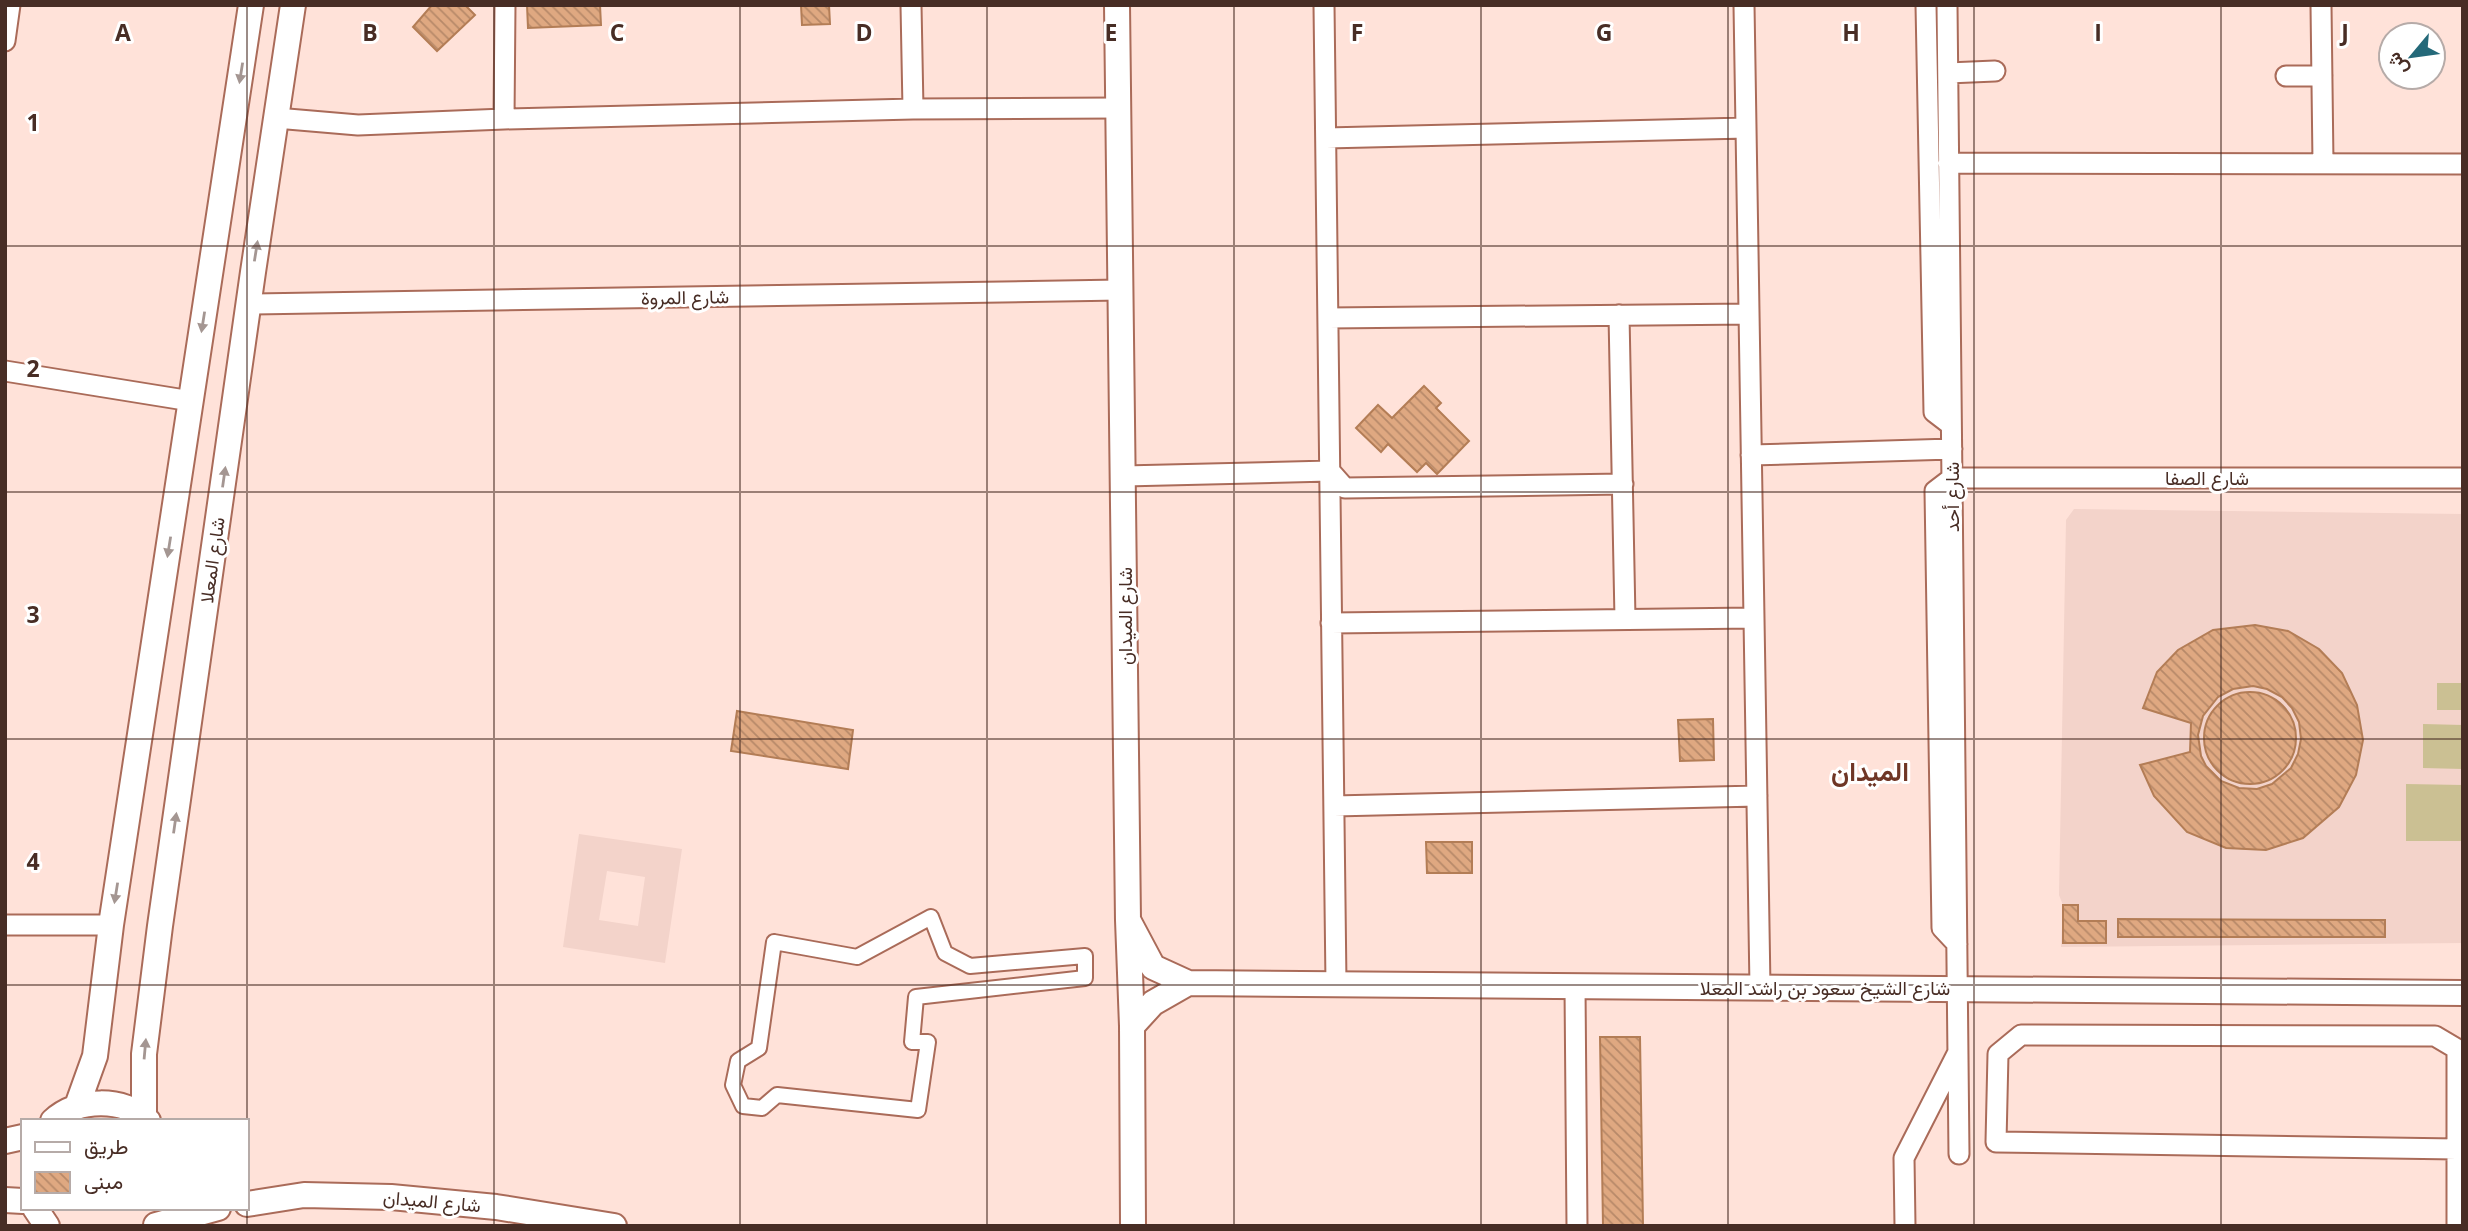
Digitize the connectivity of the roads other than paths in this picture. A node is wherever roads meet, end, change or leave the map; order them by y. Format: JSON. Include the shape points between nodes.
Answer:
{"nodes":[{"id":1,"x":10,"y":5,"type":"edge"},
{"id":2,"x":251,"y":5,"type":"edge"},
{"id":3,"x":293,"y":5,"type":"edge"},
{"id":4,"x":505,"y":5,"type":"edge"},
{"id":5,"x":911,"y":5,"type":"edge"},
{"id":6,"x":1117,"y":5,"type":"edge"},
{"id":7,"x":1324,"y":5,"type":"edge"},
{"id":8,"x":1744,"y":5,"type":"edge"},
{"id":9,"x":1926,"y":5,"type":"edge"},
{"id":10,"x":1947,"y":5,"type":"edge"},
{"id":11,"x":2321,"y":5,"type":"edge"},
{"id":12,"x":5,"y":41,"type":"edge"},
{"id":13,"x":1995,"y":71,"type":"dead end"},
{"id":14,"x":1948,"y":73,"type":"junction"},
{"id":15,"x":2286,"y":76,"type":"dead end"},
{"id":16,"x":2322,"y":76,"type":"junction"},
{"id":17,"x":1118,"y":108,"type":"junction"},
{"id":18,"x":914,"y":109,"type":"junction"},
{"id":19,"x":276,"y":118,"type":"junction"},
{"id":20,"x":504,"y":119,"type":"junction"},
{"id":21,"x":1746,"y":128,"type":"junction"},
{"id":22,"x":1326,"y":138,"type":"junction"},
{"id":23,"x":1948,"y":163,"type":"junction"},
{"id":24,"x":2323,"y":163,"type":"junction"},
{"id":25,"x":2463,"y":163,"type":"edge"},
{"id":26,"x":1121,"y":290,"type":"junction"},
{"id":27,"x":249,"y":304,"type":"junction"},
{"id":28,"x":1749,"y":313,"type":"junction"},
{"id":29,"x":1619,"y":315,"type":"junction"},
{"id":30,"x":1328,"y":318,"type":"junction"},
{"id":31,"x":5,"y":371,"type":"edge"},
{"id":32,"x":191,"y":401,"type":"junction"},
{"id":33,"x":1951,"y":425,"type":"junction"},
{"id":34,"x":1952,"y":449,"type":"junction"},
{"id":35,"x":1751,"y":455,"type":"junction"},
{"id":36,"x":1330,"y":471,"type":"junction"},
{"id":37,"x":1124,"y":476,"type":"junction"},
{"id":38,"x":1952,"y":478,"type":"junction"},
{"id":39,"x":2463,"y":478,"type":"edge"},
{"id":40,"x":1623,"y":484,"type":"junction"},
{"id":41,"x":1753,"y":618,"type":"junction"},
{"id":42,"x":1625,"y":619,"type":"junction"},
{"id":43,"x":1331,"y":623,"type":"junction"},
{"id":44,"x":1757,"y":796,"type":"junction"},
{"id":45,"x":1334,"y":807,"type":"junction"},
{"id":46,"x":1128,"y":920,"type":"junction"},
{"id":47,"x":5,"y":925,"type":"edge"},
{"id":48,"x":111,"y":925,"type":"junction"},
{"id":49,"x":1188,"y":983,"type":"junction"},
{"id":50,"x":1336,"y":983,"type":"junction"},
{"id":51,"x":1575,"y":987,"type":"junction"},
{"id":52,"x":1760,"y":987,"type":"junction"},
{"id":53,"x":1957,"y":988,"type":"junction"},
{"id":54,"x":2463,"y":993,"type":"edge"},
{"id":55,"x":1132,"y":1026,"type":"junction"},
{"id":56,"x":1958,"y":1052,"type":"junction"},
{"id":57,"x":77,"y":1106,"type":"junction"},
{"id":58,"x":918,"y":1110,"type":"joint"},
{"id":59,"x":56,"y":1119,"type":"edge"},
{"id":60,"x":146,"y":1119,"type":"edge"},
{"id":61,"x":2457,"y":1149,"type":"junction"},
{"id":62,"x":1959,"y":1154,"type":"dead end"},
{"id":63,"x":248,"y":1187,"type":"edge"},
{"id":64,"x":290,"y":1196,"type":"junction"},
{"id":65,"x":248,"y":1203,"type":"edge"},
{"id":66,"x":36,"y":1210,"type":"edge"},
{"id":67,"x":208,"y":1210,"type":"edge"},
{"id":68,"x":496,"y":1216,"type":"edge"},
{"id":69,"x":159,"y":1220,"type":"edge"},
{"id":70,"x":47,"y":1226,"type":"edge"},
{"id":71,"x":614,"y":1226,"type":"edge"},
{"id":72,"x":1133,"y":1226,"type":"edge"},
{"id":73,"x":1577,"y":1226,"type":"edge"},
{"id":74,"x":1905,"y":1226,"type":"edge"},
{"id":75,"x":2457,"y":1226,"type":"edge"}],
"edges":[{"from":1,"to":12,"type":"street"},
{"from":2,"to":32,"type":"street","one_way":true},
{"from":3,"to":19,"type":"street","name":"شارع المعلا"},
{"from":4,"to":20,"type":"street"},
{"from":5,"to":18,"type":"street"},
{"from":6,"to":17,"type":"street","name":"شارع الميدان"},
{"from":7,"to":22,"type":"street"},
{"from":8,"to":21,"type":"street"},
{"from":9,"to":33,"type":"street","via":[[1934,412]]},
{"from":10,"to":14,"type":"street","name":"شارع أحد"},
{"from":11,"to":16,"type":"street"},
{"from":13,"to":14,"type":"street"},
{"from":14,"to":23,"type":"street","name":"شارع أحد"},
{"from":15,"to":16,"type":"street"},
{"from":16,"to":24,"type":"street"},
{"from":17,"to":18,"type":"street"},
{"from":17,"to":26,"type":"street","name":"شارع الميدان"},
{"from":18,"to":20,"type":"street"},
{"from":19,"to":20,"type":"street","via":[[358,125]]},
{"from":27,"to":19,"type":"street","name":"شارع المعلا","one_way":true},
{"from":21,"to":22,"type":"street"},
{"from":21,"to":28,"type":"street"},
{"from":22,"to":30,"type":"street"},
{"from":23,"to":24,"type":"street"},
{"from":23,"to":33,"type":"street","name":"شارع أحد"},
{"from":24,"to":25,"type":"street"},
{"from":26,"to":27,"type":"street","name":"شارع المروة"},
{"from":26,"to":37,"type":"street","name":"شارع الميدان"},
{"from":60,"to":27,"type":"street","name":"شارع المعلا","one_way":true,"via":[[144,1054],[160,926]]},
{"from":28,"to":29,"type":"street"},
{"from":28,"to":35,"type":"street"},
{"from":29,"to":30,"type":"street"},
{"from":29,"to":40,"type":"street"},
{"from":30,"to":36,"type":"street"},
{"from":31,"to":32,"type":"street"},
{"from":32,"to":48,"type":"street","one_way":true},
{"from":33,"to":34,"type":"street","name":"شارع أحد"},
{"from":34,"to":35,"type":"street"},
{"from":34,"to":38,"type":"street","name":"شارع أحد"},
{"from":35,"to":41,"type":"street"},
{"from":36,"to":37,"type":"street"},
{"from":36,"to":40,"type":"street","via":[[1345,488]]},
{"from":36,"to":43,"type":"street"},
{"from":37,"to":46,"type":"street","name":"شارع الميدان"},
{"from":38,"to":39,"type":"street","name":"شارع الصفا"},
{"from":38,"to":53,"type":"street","name":"شارع أحد"},
{"from":40,"to":42,"type":"street"},
{"from":41,"to":42,"type":"street"},
{"from":41,"to":44,"type":"street"},
{"from":42,"to":43,"type":"street"},
{"from":43,"to":45,"type":"street"},
{"from":44,"to":45,"type":"street"},
{"from":44,"to":52,"type":"street"},
{"from":45,"to":50,"type":"street"},
{"from":46,"to":49,"type":"street","name":"شارع الشيخ سعود بن راشد المعلا","via":[[1153,967]]},
{"from":46,"to":55,"type":"street","name":"شارع الميدان"},
{"from":47,"to":48,"type":"street"},
{"from":48,"to":57,"type":"street","via":[[95,1056]]},
{"from":49,"to":50,"type":"street","name":"شارع الشيخ سعود بن راشد المعلا"},
{"from":49,"to":55,"type":"street","name":"شارع الشيخ سعود بن راشد المعلا","via":[[1153,1003]]},
{"from":50,"to":51,"type":"street","name":"شارع الشيخ سعود بن راشد المعلا"},
{"from":51,"to":52,"type":"street","name":"شارع الشيخ سعود بن راشد المعلا"},
{"from":51,"to":73,"type":"street"},
{"from":52,"to":53,"type":"street","name":"شارع الشيخ سعود بن راشد المعلا"},
{"from":53,"to":54,"type":"street","name":"شارع الشيخ سعود بن راشد المعلا"},
{"from":53,"to":56,"type":"street","name":"شارع أحد"},
{"from":55,"to":72,"type":"street","name":"شارع الميدان"},
{"from":56,"to":62,"type":"street","name":"شارع أحد"},
{"from":56,"to":74,"type":"street","via":[[1904,1158]]},
{"from":57,"to":59,"type":"street"},
{"from":57,"to":60,"type":"street","via":[[123,1106]]},
{"from":58,"to":58,"type":"street","via":[[777,1095],[762,1108],[743,1106],[733,1085],[738,1061],[759,1048],[774,942],[857,957],[931,918],[945,953],[970,966],[1085,957],[1085,978],[916,997],[912,1042],[928,1042]]},
{"from":61,"to":61,"type":"street","via":[[1996,1142],[1998,1054],[2021,1035],[2435,1037],[2457,1049]]},
{"from":61,"to":75,"type":"street"},
{"from":63,"to":64,"type":"street","name":"شارع الميدان"},
{"from":64,"to":65,"type":"street","name":"شارع الميدان"},
{"from":64,"to":68,"type":"street","name":"شارع الميدان","via":[[391,1197]]},
{"from":66,"to":70,"type":"street"},
{"from":67,"to":69,"type":"street"},
{"from":68,"to":71,"type":"street","name":"شارع الميدان"}]}
